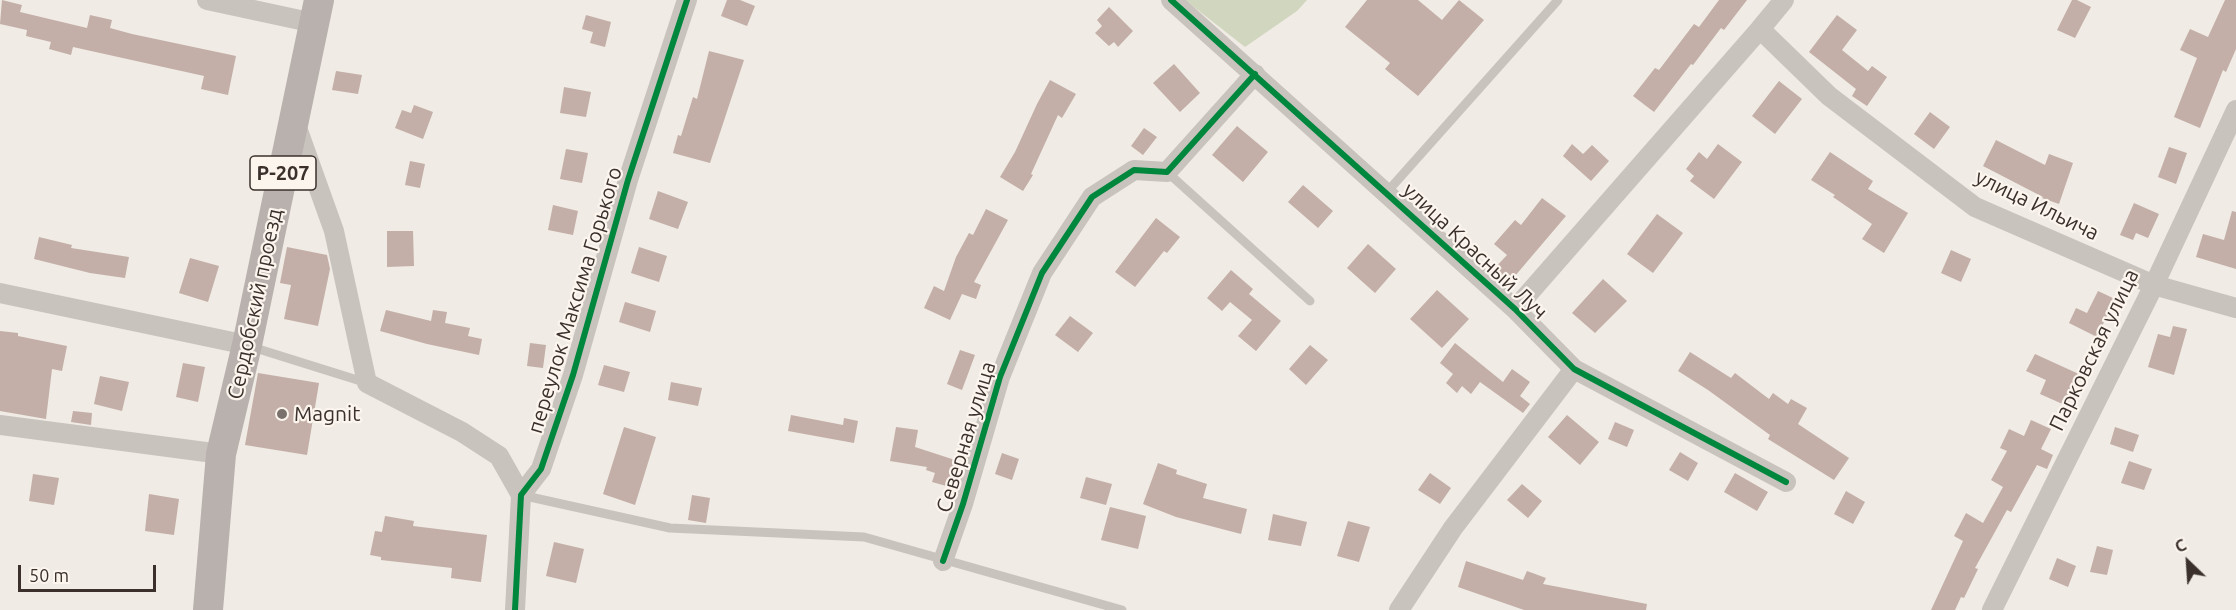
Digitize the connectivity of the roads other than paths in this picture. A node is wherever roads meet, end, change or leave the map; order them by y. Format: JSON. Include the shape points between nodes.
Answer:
{"nodes":[{"id":1,"x":207,"y":0,"type":"edge"},
{"id":2,"x":687,"y":0,"type":"edge"},
{"id":3,"x":1171,"y":0,"type":"edge"},
{"id":4,"x":1558,"y":0,"type":"edge"},
{"id":5,"x":1784,"y":0,"type":"edge"},
{"id":6,"x":316,"y":12,"type":"edge"},
{"id":7,"x":1760,"y":29,"type":"junction"},
{"id":8,"x":1255,"y":74,"type":"junction"},
{"id":9,"x":2236,"y":110,"type":"edge"},
{"id":10,"x":294,"y":120,"type":"junction"},
{"id":11,"x":1167,"y":172,"type":"junction"},
{"id":12,"x":1387,"y":192,"type":"junction"},
{"id":13,"x":2154,"y":285,"type":"junction"},
{"id":14,"x":0,"y":293,"type":"edge"},
{"id":15,"x":1310,"y":301,"type":"dead end"},
{"id":16,"x":2236,"y":308,"type":"edge"},
{"id":17,"x":1515,"y":309,"type":"junction"},
{"id":18,"x":247,"y":345,"type":"junction"},
{"id":19,"x":1574,"y":369,"type":"junction"},
{"id":20,"x":367,"y":383,"type":"junction"},
{"id":21,"x":0,"y":424,"type":"edge"},
{"id":22,"x":221,"y":454,"type":"junction"},
{"id":23,"x":1786,"y":482,"type":"dead end"},
{"id":24,"x":521,"y":495,"type":"junction"},
{"id":25,"x":943,"y":561,"type":"junction"},
{"id":26,"x":208,"y":610,"type":"edge"},
{"id":27,"x":515,"y":610,"type":"edge"},
{"id":28,"x":1122,"y":610,"type":"edge"},
{"id":29,"x":1399,"y":610,"type":"edge"},
{"id":30,"x":1992,"y":610,"type":"edge"}],
"edges":[{"from":1,"to":6,"type":"street"},
{"from":2,"to":24,"type":"street","name":"переулок Максима Горького","via":[[628,180],[573,375],[541,469]]},
{"from":3,"to":8,"type":"street","name":"улица Красный Луч"},
{"from":4,"to":12,"type":"lane"},
{"from":5,"to":7,"type":"street","name":"улица Красный Луч"},
{"from":6,"to":10,"type":"main road","name":"Сердобский проезд","number":"Р-207"},
{"from":7,"to":13,"type":"street","name":"улица Ильича","via":[[1829,96],[1975,207]]},
{"from":7,"to":17,"type":"street","name":"улица Красный Луч"},
{"from":8,"to":11,"type":"street"},
{"from":8,"to":12,"type":"street","name":"улица Красный Луч"},
{"from":9,"to":13,"type":"street","name":"Парковская улица"},
{"from":10,"to":18,"type":"main road","name":"Сердобский проезд","number":"Р-207"},
{"from":10,"to":20,"type":"street","via":[[334,231]]},
{"from":11,"to":15,"type":"lane"},
{"from":11,"to":25,"type":"street","name":"Северная улица","via":[[1134,170],[1092,197],[1042,273],[1000,377]]},
{"from":12,"to":17,"type":"street","name":"улица Красный Луч"},
{"from":13,"to":16,"type":"street","name":"улица Ильича"},
{"from":13,"to":30,"type":"street","name":"Парковская улица"},
{"from":14,"to":18,"type":"street"},
{"from":17,"to":19,"type":"street","name":"улица Красный Луч"},
{"from":18,"to":20,"type":"lane"},
{"from":18,"to":22,"type":"main road","name":"Сердобский проезд","number":"Р-207"},
{"from":19,"to":23,"type":"street","name":"улица Красный Луч"},
{"from":19,"to":29,"type":"street","via":[[1454,528]]},
{"from":20,"to":24,"type":"street","via":[[462,432],[499,456]]},
{"from":21,"to":22,"type":"street"},
{"from":22,"to":26,"type":"main road","name":"Сердобский проезд","number":"Р-207"},
{"from":24,"to":25,"type":"lane","via":[[670,528],[864,537]]},
{"from":24,"to":27,"type":"street"},
{"from":25,"to":28,"type":"lane"}]}
